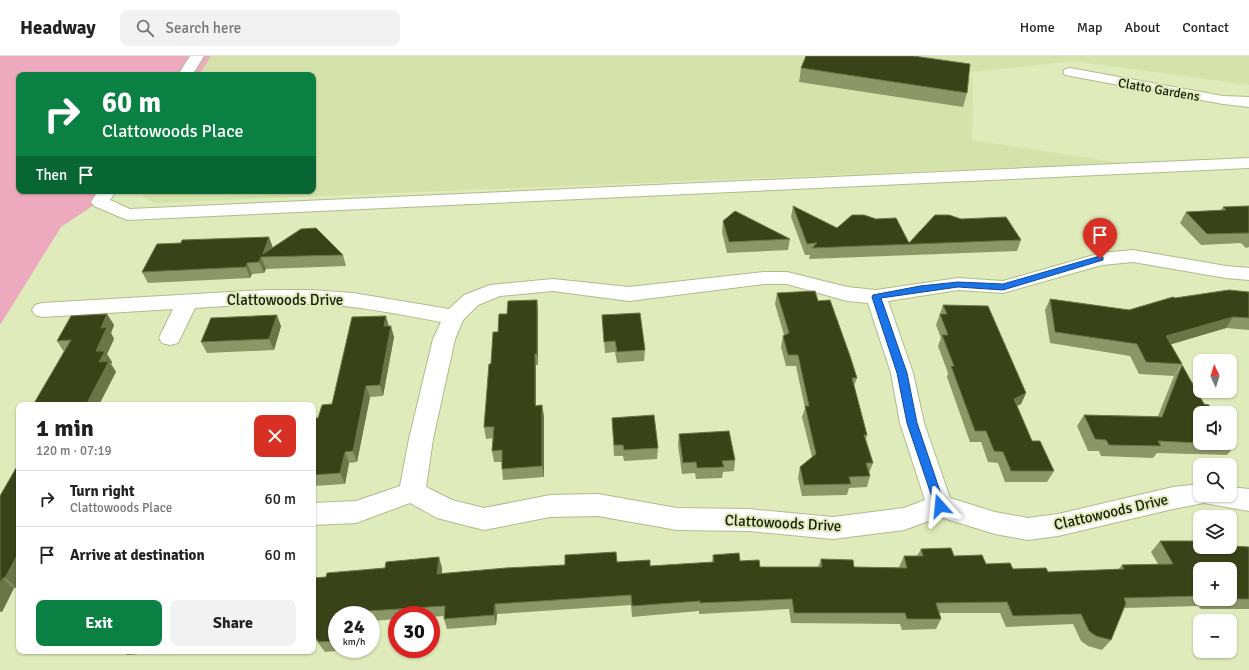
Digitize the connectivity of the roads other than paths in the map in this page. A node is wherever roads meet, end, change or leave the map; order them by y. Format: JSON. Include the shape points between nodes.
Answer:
{"nodes":[{"id":1,"x":198,"y":56,"type":"edge"},
{"id":2,"x":187,"y":72,"type":"edge"},
{"id":3,"x":1070,"y":72,"type":"dead end"},
{"id":4,"x":1249,"y":102,"type":"edge"},
{"id":5,"x":1249,"y":163,"type":"edge"},
{"id":6,"x":105,"y":194,"type":"edge"},
{"id":7,"x":1249,"y":274,"type":"edge"},
{"id":8,"x":876,"y":297,"type":"junction"},
{"id":9,"x":188,"y":302,"type":"junction"},
{"id":10,"x":42,"y":310,"type":"dead end"},
{"id":11,"x":454,"y":317,"type":"junction"},
{"id":12,"x":170,"y":338,"type":"dead end"},
{"id":13,"x":412,"y":492,"type":"junction"},
{"id":14,"x":1193,"y":495,"type":"edge"},
{"id":15,"x":1237,"y":498,"type":"edge"},
{"id":16,"x":1249,"y":500,"type":"edge"},
{"id":17,"x":940,"y":506,"type":"junction"},
{"id":18,"x":316,"y":514,"type":"edge"}],
"edges":[{"from":1,"to":2,"type":"street"},
{"from":3,"to":4,"type":"street","name":"Clatto Gardens","via":[[1223,100]]},
{"from":5,"to":6,"type":"street","via":[[127,215],[100,202]]},
{"from":7,"to":8,"type":"street","via":[[1133,256],[1100,259],[1003,287],[958,284]]},
{"from":8,"to":11,"type":"street","via":[[847,294],[787,278],[764,278],[629,294],[553,285],[497,290],[471,300]]},
{"from":8,"to":17,"type":"street","via":[[902,373],[912,423]]},
{"from":9,"to":10,"type":"street","name":"Clattowoods Drive"},
{"from":9,"to":11,"type":"street","name":"Clattowoods Drive","via":[[310,297],[353,300]]},
{"from":9,"to":12,"type":"street"},
{"from":11,"to":13,"type":"street","via":[[444,339],[421,439]]},
{"from":13,"to":17,"type":"street","name":"Clattowoods Drive","via":[[446,510],[484,519],[550,506],[598,504],[677,519],[749,520],[833,528],[904,519]]},
{"from":13,"to":18,"type":"street","via":[[356,512]]},
{"from":14,"to":17,"type":"street","name":"Clattowoods Drive","via":[[1058,526],[1028,529],[995,523]]},
{"from":15,"to":16,"type":"street"}]}
